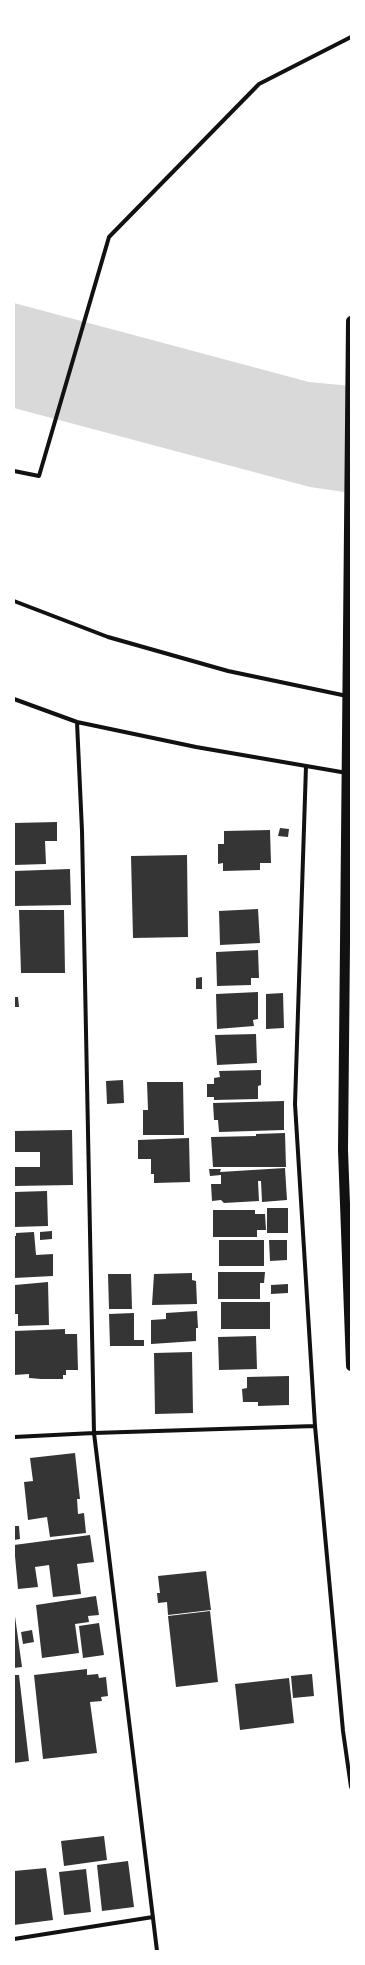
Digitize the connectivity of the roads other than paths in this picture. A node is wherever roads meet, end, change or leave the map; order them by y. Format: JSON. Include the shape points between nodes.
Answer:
{"nodes":[{"id":1,"x":351,"y":37,"type":"edge"},
{"id":2,"x":351,"y":321,"type":"edge"},
{"id":3,"x":14,"y":471,"type":"edge"},
{"id":4,"x":14,"y":601,"type":"edge"},
{"id":5,"x":351,"y":697,"type":"edge"},
{"id":6,"x":14,"y":699,"type":"edge"},
{"id":7,"x":78,"y":722,"type":"junction"},
{"id":8,"x":306,"y":766,"type":"junction"},
{"id":9,"x":351,"y":774,"type":"edge"},
{"id":10,"x":351,"y":1366,"type":"edge"},
{"id":11,"x":315,"y":1426,"type":"junction"},
{"id":12,"x":94,"y":1433,"type":"junction"},
{"id":13,"x":14,"y":1437,"type":"edge"},
{"id":14,"x":351,"y":1787,"type":"edge"},
{"id":15,"x":153,"y":1917,"type":"junction"},
{"id":16,"x":14,"y":1939,"type":"edge"},
{"id":17,"x":157,"y":1951,"type":"edge"}],
"edges":[{"from":1,"to":3,"type":"street","via":[[259,84],[109,237],[39,476]]},
{"from":2,"to":10,"type":"main road","via":[[344,1150]]},
{"from":4,"to":5,"type":"street","via":[[108,637],[220,669]]},
{"from":6,"to":7,"type":"street"},
{"from":7,"to":8,"type":"street","via":[[196,747]]},
{"from":7,"to":12,"type":"street"},
{"from":8,"to":9,"type":"street"},
{"from":8,"to":11,"type":"street","via":[[295,1104]]},
{"from":11,"to":12,"type":"street"},
{"from":11,"to":14,"type":"street","via":[[343,1731]]},
{"from":12,"to":13,"type":"street"},
{"from":12,"to":15,"type":"street"},
{"from":15,"to":16,"type":"street"},
{"from":15,"to":17,"type":"street"}]}
